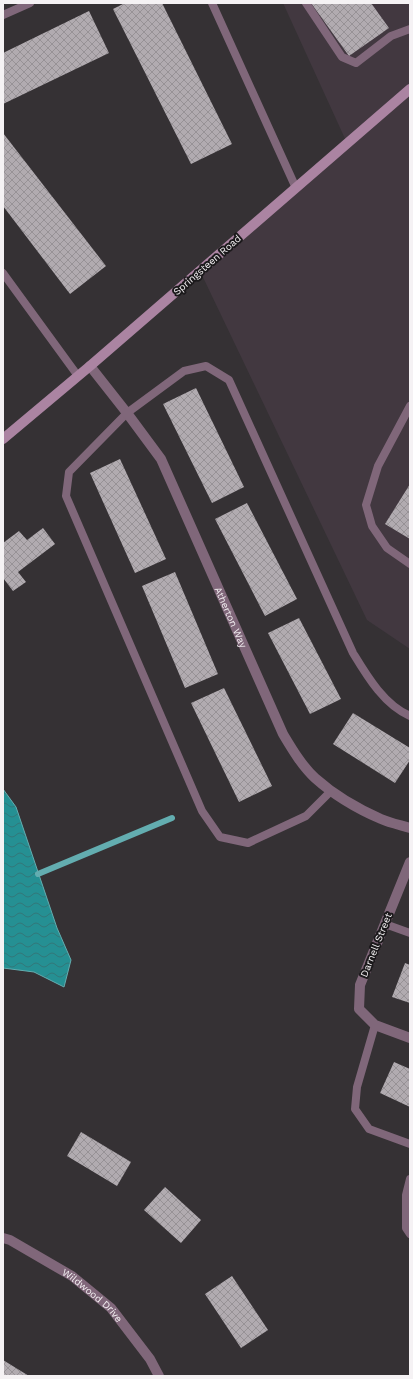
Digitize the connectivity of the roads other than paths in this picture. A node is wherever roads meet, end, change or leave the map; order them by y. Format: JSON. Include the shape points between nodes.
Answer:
{"nodes":[{"id":1,"x":30,"y":3,"type":"edge"},
{"id":2,"x":212,"y":3,"type":"edge"},
{"id":3,"x":306,"y":3,"type":"edge"},
{"id":4,"x":3,"y":15,"type":"edge"},
{"id":5,"x":410,"y":29,"type":"edge"},
{"id":6,"x":410,"y":89,"type":"edge"},
{"id":7,"x":296,"y":188,"type":"junction"},
{"id":8,"x":3,"y":273,"type":"edge"},
{"id":9,"x":90,"y":366,"type":"junction"},
{"id":10,"x":78,"y":376,"type":"junction"},
{"id":11,"x":410,"y":406,"type":"edge"},
{"id":12,"x":127,"y":413,"type":"junction"},
{"id":13,"x":3,"y":439,"type":"edge"},
{"id":14,"x":410,"y":564,"type":"edge"},
{"id":15,"x":410,"y":716,"type":"edge"},
{"id":16,"x":331,"y":791,"type":"junction"},
{"id":17,"x":410,"y":828,"type":"edge"},
{"id":18,"x":410,"y":862,"type":"edge"},
{"id":19,"x":385,"y":924,"type":"junction"},
{"id":20,"x":410,"y":933,"type":"edge"},
{"id":21,"x":375,"y":1025,"type":"junction"},
{"id":22,"x":410,"y":1038,"type":"edge"},
{"id":23,"x":410,"y":1144,"type":"edge"},
{"id":24,"x":410,"y":1179,"type":"edge"},
{"id":25,"x":410,"y":1234,"type":"edge"},
{"id":26,"x":3,"y":1238,"type":"edge"},
{"id":27,"x":159,"y":1376,"type":"edge"}],
"edges":[{"from":1,"to":4,"type":"lane"},
{"from":2,"to":7,"type":"lane"},
{"from":3,"to":5,"type":"lane","via":[[342,57],[356,63],[391,36]]},
{"from":6,"to":7,"type":"street","name":"Springsteen Road"},
{"from":7,"to":9,"type":"street","name":"Springsteen Road"},
{"from":8,"to":10,"type":"lane"},
{"from":9,"to":10,"type":"street","name":"Springsteen Road"},
{"from":9,"to":12,"type":"street","name":"Atherton Way"},
{"from":10,"to":13,"type":"street","name":"Springsteen Road"},
{"from":11,"to":14,"type":"lane","via":[[378,466],[366,505],[372,526],[387,548]]},
{"from":12,"to":15,"type":"lane","via":[[184,371],[206,366],[229,380],[353,653],[371,682],[400,712]]},
{"from":12,"to":16,"type":"street","name":"Atherton Way","via":[[161,459],[283,734],[314,778]]},
{"from":12,"to":16,"type":"lane","via":[[69,472],[66,496],[202,811],[220,838],[248,843],[306,816]]},
{"from":16,"to":17,"type":"street","name":"Atherton Way","via":[[381,819]]},
{"from":18,"to":19,"type":"street","name":"Darnell Street"},
{"from":19,"to":20,"type":"lane"},
{"from":19,"to":21,"type":"street","name":"Darnell Street","via":[[360,985],[359,1009]]},
{"from":21,"to":22,"type":"street"},
{"from":21,"to":23,"type":"lane","via":[[357,1087],[355,1109],[368,1129]]},
{"from":24,"to":25,"type":"lane","via":[[406,1195],[406,1228]]},
{"from":26,"to":27,"type":"street","name":"Wildwood Drive","via":[[72,1276],[111,1308],[150,1359]]}]}
